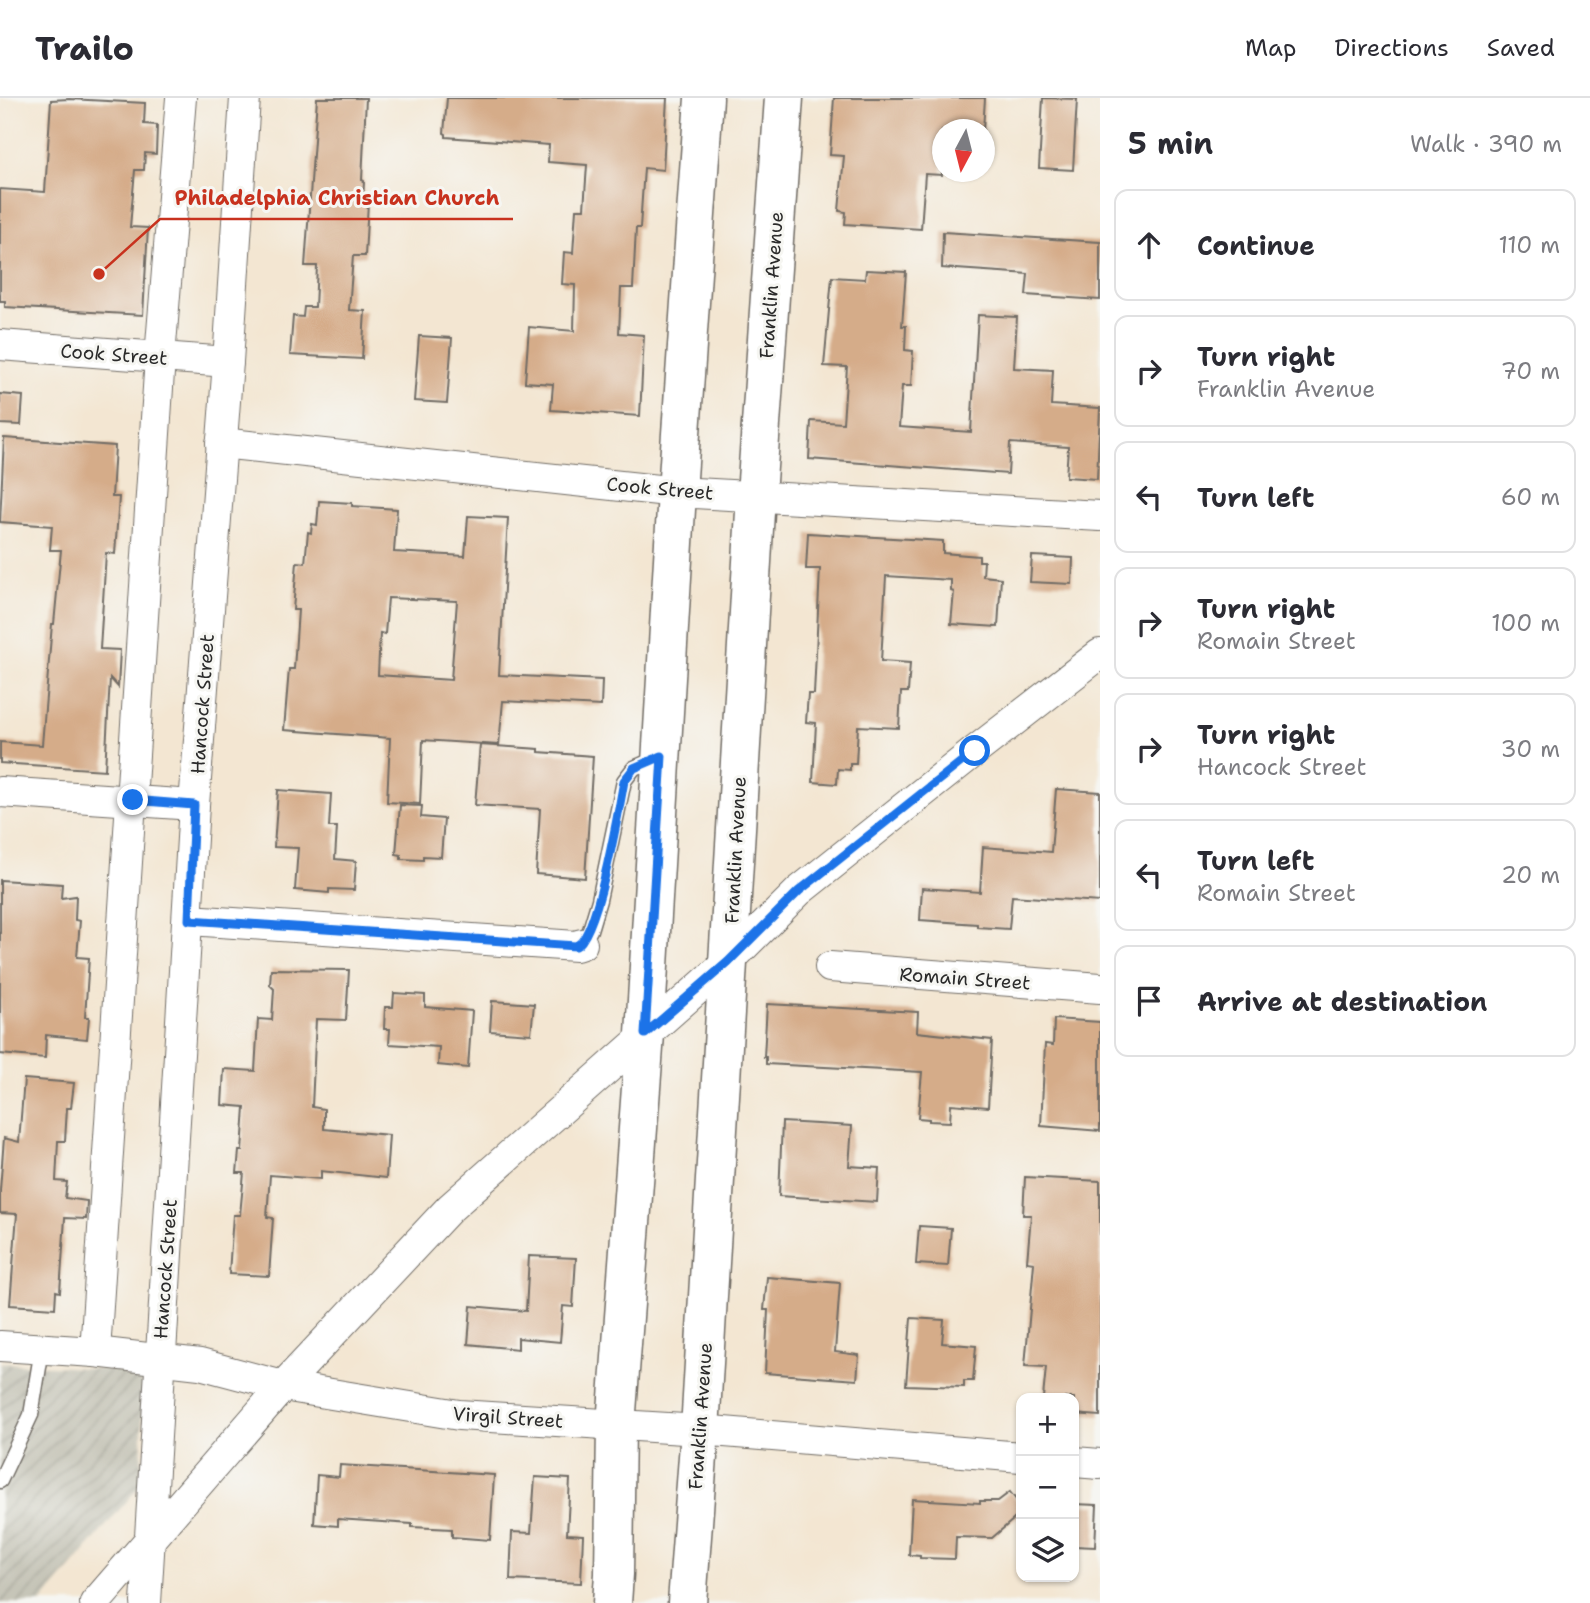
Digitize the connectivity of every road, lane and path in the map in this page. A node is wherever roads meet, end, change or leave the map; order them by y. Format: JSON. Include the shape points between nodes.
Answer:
{"nodes":[{"id":1,"x":181,"y":98,"type":"edge"},
{"id":2,"x":245,"y":98,"type":"edge"},
{"id":3,"x":704,"y":98,"type":"edge"},
{"id":4,"x":784,"y":98,"type":"edge"},
{"id":5,"x":0,"y":345,"type":"edge"},
{"id":6,"x":160,"y":357,"type":"junction"},
{"id":7,"x":228,"y":362,"type":"junction"},
{"id":8,"x":221,"y":443,"type":"junction"},
{"id":9,"x":677,"y":492,"type":"junction"},
{"id":10,"x":756,"y":495,"type":"junction"},
{"id":11,"x":1100,"y":516,"type":"edge"},
{"id":12,"x":1100,"y":654,"type":"edge"},
{"id":13,"x":662,"y":756,"type":"junction"},
{"id":14,"x":0,"y":792,"type":"edge"},
{"id":15,"x":133,"y":800,"type":"junction"},
{"id":16,"x":194,"y":805,"type":"junction"},
{"id":17,"x":189,"y":920,"type":"junction"},
{"id":18,"x":582,"y":944,"type":"joint"},
{"id":19,"x":728,"y":962,"type":"junction"},
{"id":20,"x":830,"y":967,"type":"dead end"},
{"id":21,"x":1100,"y":989,"type":"edge"},
{"id":22,"x":645,"y":1034,"type":"junction"},
{"id":23,"x":0,"y":1346,"type":"edge"},
{"id":24,"x":42,"y":1349,"type":"junction"},
{"id":25,"x":94,"y":1352,"type":"junction"},
{"id":26,"x":159,"y":1359,"type":"junction"},
{"id":27,"x":283,"y":1386,"type":"junction"},
{"id":28,"x":616,"y":1425,"type":"junction"},
{"id":29,"x":700,"y":1430,"type":"junction"},
{"id":30,"x":1016,"y":1457,"type":"edge"},
{"id":31,"x":1079,"y":1462,"type":"edge"},
{"id":32,"x":1100,"y":1464,"type":"edge"},
{"id":33,"x":0,"y":1481,"type":"edge"},
{"id":34,"x":150,"y":1539,"type":"junction"},
{"id":35,"x":96,"y":1603,"type":"edge"},
{"id":36,"x":146,"y":1603,"type":"edge"},
{"id":37,"x":612,"y":1603,"type":"edge"},
{"id":38,"x":687,"y":1603,"type":"edge"}],
"edges":[{"from":1,"to":6,"type":"street"},
{"from":2,"to":7,"type":"street","name":"Hancock Street"},
{"from":3,"to":9,"type":"main road"},
{"from":4,"to":10,"type":"main road","name":"Franklin Avenue"},
{"from":5,"to":6,"type":"street","name":"Cook Street"},
{"from":6,"to":7,"type":"street","name":"Cook Street"},
{"from":6,"to":15,"type":"street"},
{"from":7,"to":8,"type":"street","name":"Hancock Street"},
{"from":8,"to":9,"type":"street","name":"Cook Street"},
{"from":8,"to":16,"type":"street","name":"Hancock Street"},
{"from":9,"to":10,"type":"street","name":"Cook Street"},
{"from":9,"to":13,"type":"main road"},
{"from":10,"to":11,"type":"street","name":"Cook Street"},
{"from":10,"to":19,"type":"main road","name":"Franklin Avenue"},
{"from":12,"to":19,"type":"street","via":[[799,891]]},
{"from":13,"to":18,"type":"lane","via":[[634,768],[624,781],[599,900]]},
{"from":13,"to":22,"type":"main road"},
{"from":14,"to":15,"type":"street"},
{"from":15,"to":16,"type":"street"},
{"from":15,"to":25,"type":"street"},
{"from":16,"to":17,"type":"street","name":"Hancock Street"},
{"from":17,"to":18,"type":"street"},
{"from":17,"to":26,"type":"street","name":"Hancock Street"},
{"from":19,"to":22,"type":"street"},
{"from":19,"to":29,"type":"main road","name":"Franklin Avenue"},
{"from":20,"to":21,"type":"street","name":"Romain Street"},
{"from":22,"to":27,"type":"street","via":[[450,1208]]},
{"from":22,"to":28,"type":"main road"},
{"from":23,"to":24,"type":"street","name":"Virgil Street"},
{"from":24,"to":25,"type":"street","name":"Virgil Street"},
{"from":24,"to":33,"type":"lane","via":[[31,1415]]},
{"from":25,"to":26,"type":"street","name":"Virgil Street"},
{"from":26,"to":27,"type":"street","name":"Virgil Street","via":[[200,1364]]},
{"from":26,"to":34,"type":"street","name":"Hancock Street"},
{"from":27,"to":28,"type":"street","name":"Virgil Street","via":[[459,1415]]},
{"from":27,"to":34,"type":"street"},
{"from":28,"to":29,"type":"street","name":"Virgil Street"},
{"from":28,"to":37,"type":"main road"},
{"from":29,"to":30,"type":"street","name":"Virgil Street"},
{"from":29,"to":38,"type":"main road","name":"Franklin Avenue"},
{"from":31,"to":32,"type":"street"},
{"from":34,"to":35,"type":"street"},
{"from":34,"to":36,"type":"street","name":"Hancock Street"}]}
